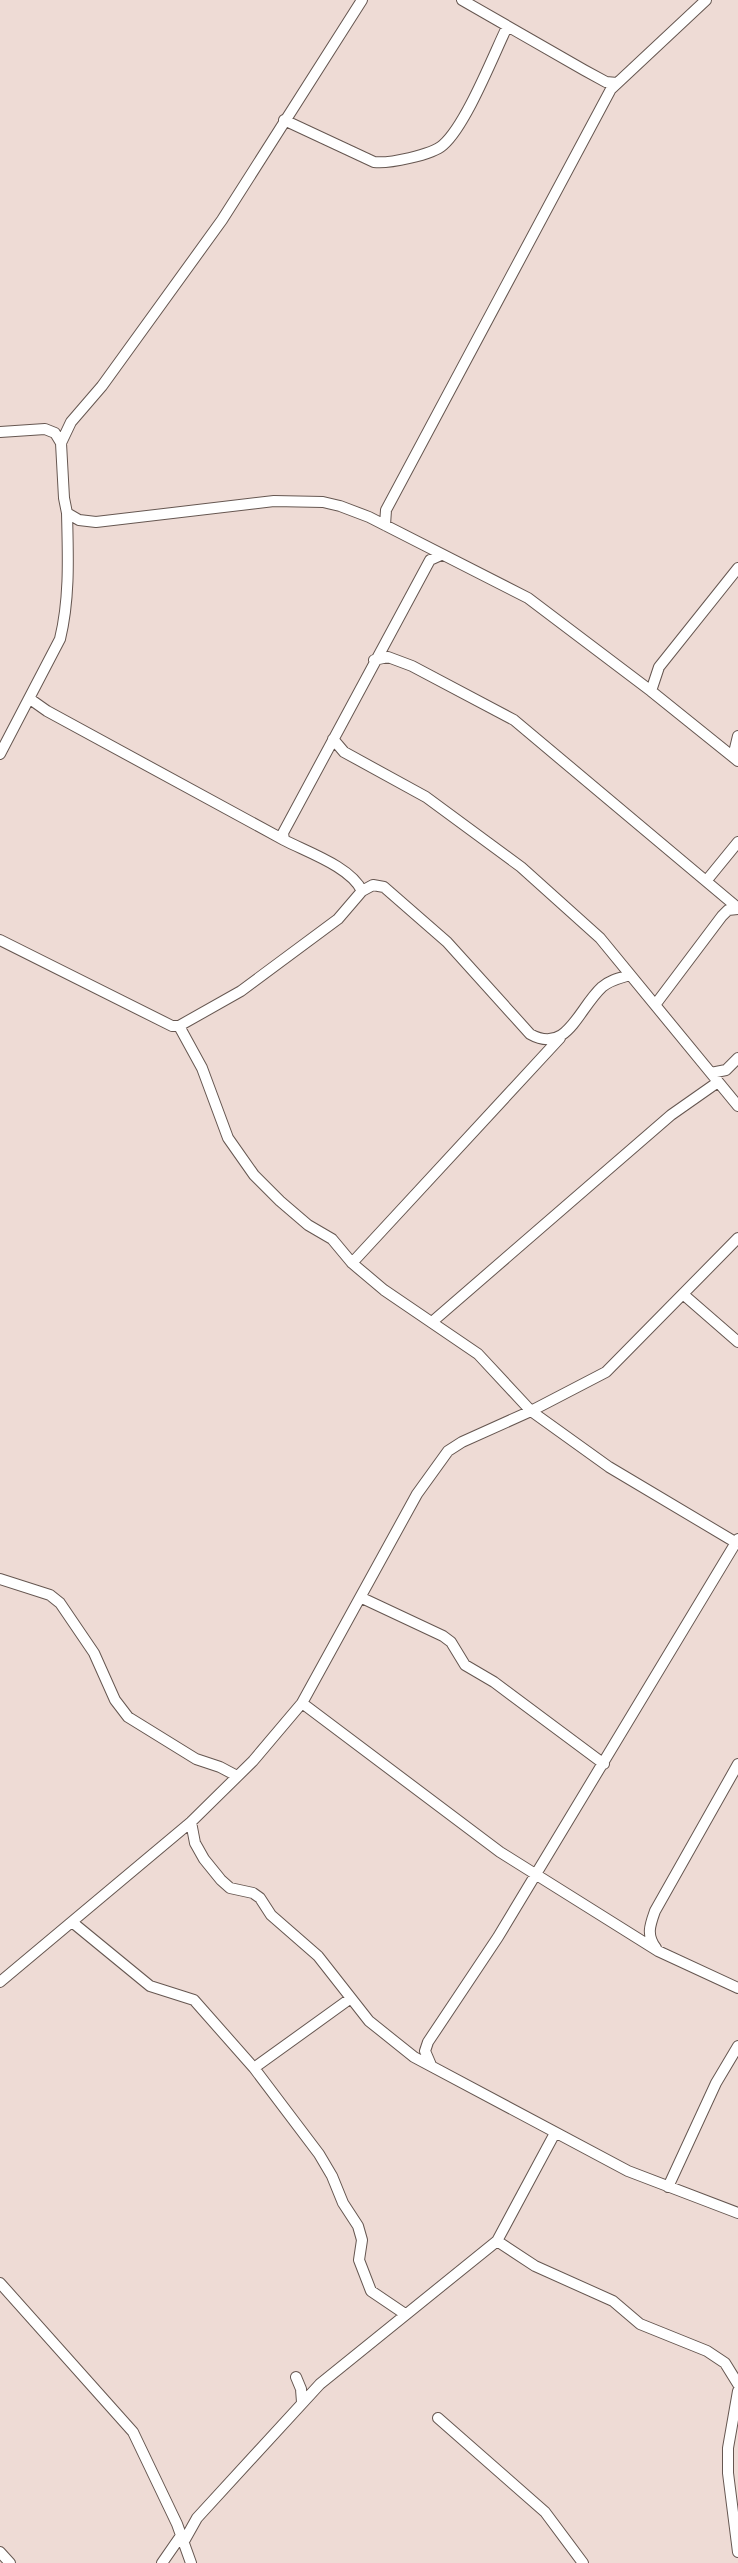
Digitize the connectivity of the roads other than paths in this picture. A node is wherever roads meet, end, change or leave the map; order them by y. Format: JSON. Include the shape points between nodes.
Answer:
{"nodes":[{"id":1,"x":362,"y":0,"type":"edge"},
{"id":2,"x":462,"y":0,"type":"edge"},
{"id":3,"x":706,"y":0,"type":"edge"},
{"id":4,"x":507,"y":27,"type":"junction"},
{"id":5,"x":617,"y":83,"type":"junction"},
{"id":6,"x":284,"y":120,"type":"junction"},
{"id":7,"x":71,"y":422,"type":"junction"},
{"id":8,"x":45,"y":430,"type":"junction"},
{"id":9,"x":0,"y":432,"type":"edge"},
{"id":10,"x":62,"y":443,"type":"junction"},
{"id":11,"x":67,"y":513,"type":"junction"},
{"id":12,"x":385,"y":525,"type":"junction"},
{"id":13,"x":441,"y":555,"type":"junction"},
{"id":14,"x":738,"y":568,"type":"edge"},
{"id":15,"x":374,"y":660,"type":"junction"},
{"id":16,"x":651,"y":691,"type":"junction"},
{"id":17,"x":30,"y":699,"type":"junction"},
{"id":18,"x":738,"y":736,"type":"edge"},
{"id":19,"x":333,"y":739,"type":"junction"},
{"id":20,"x":0,"y":754,"type":"edge"},
{"id":21,"x":735,"y":759,"type":"edge"},
{"id":22,"x":284,"y":840,"type":"junction"},
{"id":23,"x":738,"y":842,"type":"edge"},
{"id":24,"x":707,"y":880,"type":"junction"},
{"id":25,"x":362,"y":891,"type":"junction"},
{"id":26,"x":738,"y":908,"type":"edge"},
{"id":27,"x":0,"y":940,"type":"edge"},
{"id":28,"x":630,"y":975,"type":"junction"},
{"id":29,"x":654,"y":1005,"type":"junction"},
{"id":30,"x":179,"y":1026,"type":"junction"},
{"id":31,"x":562,"y":1035,"type":"junction"},
{"id":32,"x":738,"y":1058,"type":"edge"},
{"id":33,"x":711,"y":1073,"type":"junction"},
{"id":34,"x":718,"y":1082,"type":"junction"},
{"id":35,"x":738,"y":1106,"type":"edge"},
{"id":36,"x":738,"y":1238,"type":"edge"},
{"id":37,"x":352,"y":1263,"type":"junction"},
{"id":38,"x":684,"y":1295,"type":"junction"},
{"id":39,"x":432,"y":1322,"type":"junction"},
{"id":40,"x":738,"y":1342,"type":"edge"},
{"id":41,"x":531,"y":1410,"type":"junction"},
{"id":42,"x":737,"y":1541,"type":"edge"},
{"id":43,"x":0,"y":1579,"type":"edge"},
{"id":44,"x":362,"y":1598,"type":"junction"},
{"id":45,"x":302,"y":1703,"type":"junction"},
{"id":46,"x":604,"y":1764,"type":"junction"},
{"id":47,"x":738,"y":1764,"type":"edge"},
{"id":48,"x":237,"y":1776,"type":"junction"},
{"id":49,"x":191,"y":1822,"type":"junction"},
{"id":50,"x":536,"y":1875,"type":"junction"},
{"id":51,"x":72,"y":1922,"type":"junction"},
{"id":52,"x":658,"y":1951,"type":"junction"},
{"id":53,"x":0,"y":1982,"type":"edge"},
{"id":54,"x":738,"y":1988,"type":"edge"},
{"id":55,"x":351,"y":1998,"type":"junction"},
{"id":56,"x":738,"y":2046,"type":"edge"},
{"id":57,"x":431,"y":2065,"type":"junction"},
{"id":58,"x":254,"y":2068,"type":"junction"},
{"id":59,"x":555,"y":2133,"type":"junction"},
{"id":60,"x":668,"y":2187,"type":"junction"},
{"id":61,"x":738,"y":2213,"type":"edge"},
{"id":62,"x":497,"y":2241,"type":"junction"},
{"id":63,"x":0,"y":2283,"type":"edge"},
{"id":64,"x":404,"y":2314,"type":"junction"},
{"id":65,"x":296,"y":2377,"type":"dead end"},
{"id":66,"x":738,"y":2384,"type":"edge"},
{"id":67,"x":738,"y":2392,"type":"edge"},
{"id":68,"x":302,"y":2402,"type":"junction"},
{"id":69,"x":438,"y":2418,"type":"dead end"},
{"id":70,"x":197,"y":2518,"type":"junction"},
{"id":71,"x":174,"y":2519,"type":"junction"},
{"id":72,"x":182,"y":2540,"type":"junction"},
{"id":73,"x":0,"y":2552,"type":"edge"},
{"id":74,"x":738,"y":2552,"type":"edge"},
{"id":75,"x":10,"y":2563,"type":"edge"},
{"id":76,"x":162,"y":2563,"type":"edge"},
{"id":77,"x":191,"y":2563,"type":"edge"},
{"id":78,"x":583,"y":2563,"type":"edge"}],
"edges":[{"from":1,"to":6,"type":"street"},
{"from":2,"to":4,"type":"street"},
{"from":3,"to":5,"type":"street"},
{"from":4,"to":5,"type":"street","via":[[598,78]]},
{"from":4,"to":6,"type":"street","via":[[452,134],[443,145],[431,151],[384,163],[374,162]]},
{"from":5,"to":12,"type":"street","via":[[386,510]]},
{"from":6,"to":7,"type":"street","via":[[222,220],[102,386]]},
{"from":7,"to":8,"type":"street"},
{"from":7,"to":10,"type":"street"},
{"from":8,"to":9,"type":"street"},
{"from":8,"to":10,"type":"street","via":[[55,433]]},
{"from":10,"to":11,"type":"street"},
{"from":11,"to":12,"type":"street","via":[[79,520],[96,522],[274,502],[323,502]]},
{"from":11,"to":17,"type":"street","via":[[69,565],[65,618],[60,639]]},
{"from":12,"to":13,"type":"street"},
{"from":13,"to":15,"type":"street","via":[[430,560]]},
{"from":13,"to":16,"type":"street","via":[[528,598]]},
{"from":14,"to":16,"type":"street","via":[[659,667]]},
{"from":15,"to":19,"type":"street"},
{"from":15,"to":24,"type":"street","via":[[388,658],[412,666],[514,720]]},
{"from":16,"to":21,"type":"street"},
{"from":17,"to":20,"type":"street"},
{"from":17,"to":22,"type":"street"},
{"from":18,"to":21,"type":"street"},
{"from":19,"to":22,"type":"street","via":[[286,824]]},
{"from":19,"to":28,"type":"street","via":[[344,752],[426,797],[521,867],[600,938]]},
{"from":22,"to":25,"type":"street","via":[[347,873]]},
{"from":23,"to":24,"type":"street"},
{"from":24,"to":26,"type":"street"},
{"from":25,"to":30,"type":"street","via":[[331,925],[241,991]]},
{"from":25,"to":31,"type":"street","via":[[373,884],[384,887],[447,942],[530,1034],[542,1041],[553,1041]]},
{"from":26,"to":29,"type":"street","via":[[728,910],[722,916]]},
{"from":27,"to":30,"type":"street","via":[[163,1022]]},
{"from":28,"to":29,"type":"street"},
{"from":28,"to":31,"type":"street","via":[[602,987]]},
{"from":29,"to":33,"type":"street"},
{"from":30,"to":37,"type":"street","via":[[202,1068],[228,1138],[254,1175],[308,1225],[332,1239]]},
{"from":31,"to":37,"type":"street"},
{"from":32,"to":33,"type":"street","via":[[726,1070]]},
{"from":33,"to":34,"type":"street"},
{"from":34,"to":35,"type":"street"},
{"from":34,"to":39,"type":"street","via":[[671,1115]]},
{"from":36,"to":38,"type":"street"},
{"from":37,"to":39,"type":"street","via":[[384,1290]]},
{"from":38,"to":40,"type":"street"},
{"from":38,"to":41,"type":"street","via":[[606,1372]]},
{"from":39,"to":41,"type":"street","via":[[478,1354]]},
{"from":41,"to":42,"type":"street","via":[[609,1467]]},
{"from":41,"to":44,"type":"street","via":[[448,1451],[417,1494]]},
{"from":42,"to":46,"type":"street"},
{"from":43,"to":48,"type":"street","via":[[50,1595],[60,1603],[94,1653],[115,1700],[128,1716],[196,1759]]},
{"from":44,"to":45,"type":"street"},
{"from":44,"to":46,"type":"street","via":[[443,1636],[451,1642],[465,1665],[494,1682]]},
{"from":45,"to":48,"type":"street"},
{"from":45,"to":50,"type":"street","via":[[500,1852]]},
{"from":46,"to":50,"type":"street"},
{"from":47,"to":52,"type":"street","via":[[655,1911],[649,1927],[650,1940]]},
{"from":48,"to":49,"type":"street"},
{"from":49,"to":51,"type":"street"},
{"from":49,"to":55,"type":"street","via":[[195,1843],[221,1880],[230,1888],[254,1892],[271,1915],[318,1956]]},
{"from":50,"to":52,"type":"street"},
{"from":50,"to":57,"type":"street","via":[[428,2042],[426,2050]]},
{"from":51,"to":53,"type":"street"},
{"from":51,"to":58,"type":"street","via":[[150,1986],[194,2000]]},
{"from":52,"to":54,"type":"street"},
{"from":55,"to":57,"type":"street","via":[[369,2020],[414,2057]]},
{"from":55,"to":58,"type":"street"},
{"from":56,"to":60,"type":"street","via":[[716,2083]]},
{"from":57,"to":59,"type":"street"},
{"from":58,"to":64,"type":"street","via":[[332,2176],[358,2226],[362,2240],[359,2260],[371,2291]]},
{"from":59,"to":60,"type":"street","via":[[628,2171]]},
{"from":59,"to":62,"type":"street"},
{"from":60,"to":61,"type":"street"},
{"from":62,"to":64,"type":"street"},
{"from":62,"to":66,"type":"street","via":[[535,2266],[613,2302],[640,2324],[707,2351],[725,2363]]},
{"from":63,"to":71,"type":"street","via":[[133,2432]]},
{"from":64,"to":68,"type":"street"},
{"from":65,"to":68,"type":"street"},
{"from":67,"to":74,"type":"street","via":[[728,2448]]},
{"from":68,"to":70,"type":"street"},
{"from":69,"to":78,"type":"street","via":[[545,2512]]},
{"from":70,"to":71,"type":"street"},
{"from":70,"to":72,"type":"street"},
{"from":71,"to":72,"type":"street"},
{"from":72,"to":76,"type":"street"},
{"from":72,"to":77,"type":"street"},
{"from":73,"to":75,"type":"street"}]}
